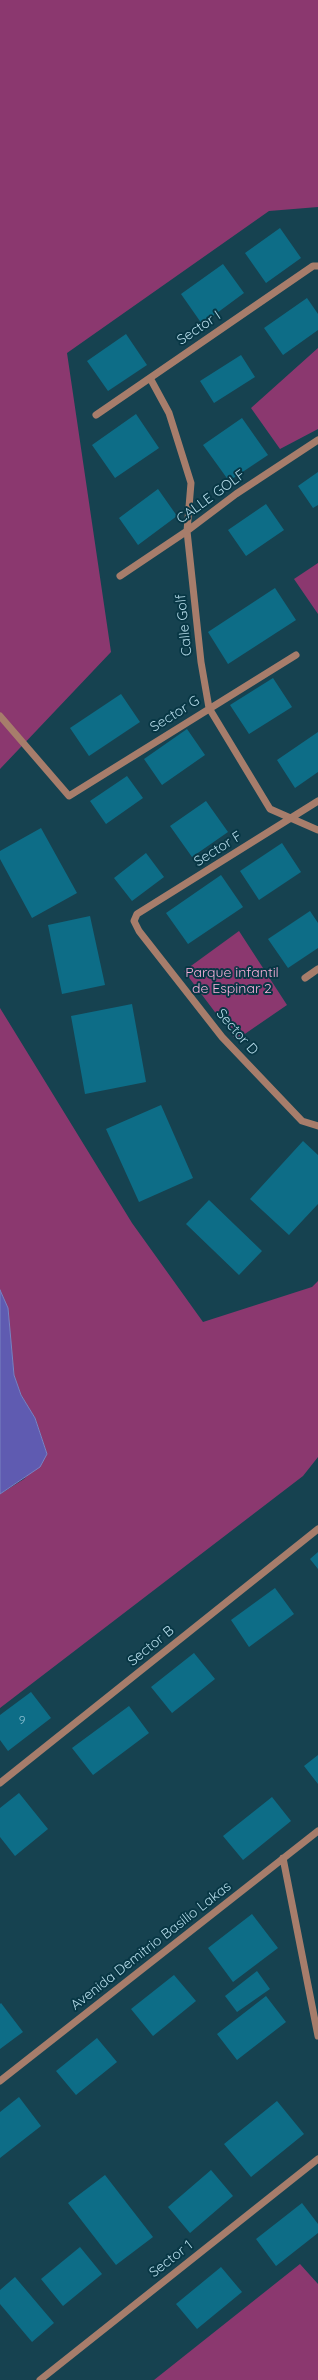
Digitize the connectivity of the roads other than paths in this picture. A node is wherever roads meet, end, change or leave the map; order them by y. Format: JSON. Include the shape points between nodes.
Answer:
{"nodes":[{"id":1,"x":318,"y":266,"type":"edge"},
{"id":2,"x":150,"y":378,"type":"junction"},
{"id":3,"x":96,"y":416,"type":"dead end"},
{"id":4,"x":318,"y":440,"type":"edge"},
{"id":5,"x":187,"y":531,"type":"junction"},
{"id":6,"x":120,"y":576,"type":"dead end"},
{"id":7,"x":296,"y":655,"type":"dead end"},
{"id":8,"x":209,"y":708,"type":"junction"},
{"id":9,"x":0,"y":716,"type":"edge"},
{"id":10,"x":318,"y":801,"type":"edge"},
{"id":11,"x":291,"y":819,"type":"junction"},
{"id":12,"x":318,"y":830,"type":"edge"},
{"id":13,"x":134,"y":921,"type":"joint"},
{"id":14,"x":318,"y":970,"type":"edge"},
{"id":15,"x":305,"y":978,"type":"dead end"},
{"id":16,"x":318,"y":1126,"type":"edge"},
{"id":17,"x":318,"y":1529,"type":"edge"},
{"id":18,"x":0,"y":1783,"type":"edge"},
{"id":19,"x":318,"y":1831,"type":"edge"},
{"id":20,"x":283,"y":1858,"type":"junction"},
{"id":21,"x":318,"y":2035,"type":"edge"},
{"id":22,"x":0,"y":2081,"type":"edge"},
{"id":23,"x":318,"y":2159,"type":"edge"},
{"id":24,"x":40,"y":2380,"type":"edge"}],
"edges":[{"from":1,"to":2,"type":"street","name":"Sector I","via":[[313,266]]},
{"from":2,"to":3,"type":"street","name":"Sector I"},
{"from":2,"to":5,"type":"street","name":"Calle Golf","via":[[169,413],[191,483]]},
{"from":4,"to":5,"type":"street","name":"CALLE GOLF","via":[[236,494]]},
{"from":5,"to":6,"type":"street","name":"CALLE GOLF"},
{"from":5,"to":8,"type":"street","name":"Calle Golf","via":[[201,662]]},
{"from":7,"to":8,"type":"street","name":"Sector G"},
{"from":8,"to":9,"type":"street","name":"Sector G","via":[[68,796]]},
{"from":8,"to":11,"type":"street","name":"Calle Golf","via":[[270,809]]},
{"from":10,"to":11,"type":"street","name":"Sector F"},
{"from":11,"to":12,"type":"street","name":"Calle Golf"},
{"from":11,"to":13,"type":"street","name":"Sector F","via":[[137,914]]},
{"from":13,"to":16,"type":"street","name":"Sector D","via":[[139,931],[222,1037],[302,1121]]},
{"from":14,"to":15,"type":"street"},
{"from":17,"to":18,"type":"street","name":"Sector B"},
{"from":19,"to":20,"type":"street","name":"Avenida Demitrio Basilio Lakas"},
{"from":20,"to":21,"type":"street"},
{"from":20,"to":22,"type":"street","name":"Avenida Demitrio Basilio Lakas"},
{"from":23,"to":24,"type":"street","name":"Sector 1"}]}
